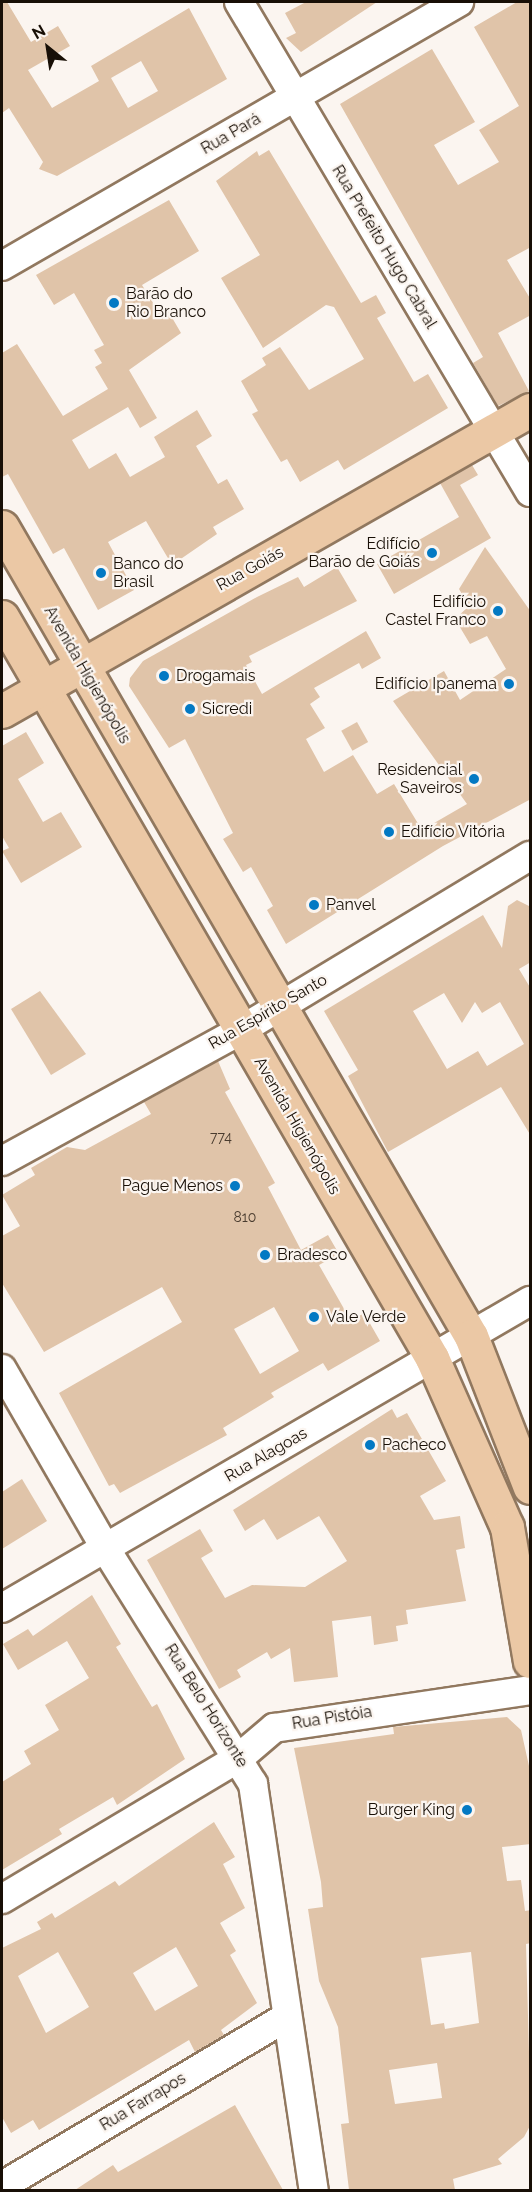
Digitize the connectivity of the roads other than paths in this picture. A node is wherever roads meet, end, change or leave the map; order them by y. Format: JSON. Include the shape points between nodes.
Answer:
{"nodes":[{"id":1,"x":239,"y":2,"type":"edge"},
{"id":2,"x":459,"y":2,"type":"edge"},
{"id":3,"x":294,"y":98,"type":"junction"},
{"id":4,"x":2,"y":266,"type":"edge"},
{"id":5,"x":531,"y":410,"type":"edge"},
{"id":6,"x":494,"y":431,"type":"junction"},
{"id":7,"x":531,"y":492,"type":"edge"},
{"id":8,"x":2,"y":527,"type":"edge"},
{"id":9,"x":2,"y":617,"type":"edge"},
{"id":10,"x":80,"y":665,"type":"junction"},
{"id":11,"x":44,"y":686,"type":"junction"},
{"id":12,"x":2,"y":711,"type":"edge"},
{"id":13,"x":531,"y":856,"type":"edge"},
{"id":14,"x":280,"y":1006,"type":"junction"},
{"id":15,"x":241,"y":1030,"type":"junction"},
{"id":16,"x":2,"y":1161,"type":"edge"},
{"id":17,"x":531,"y":1301,"type":"edge"},
{"id":18,"x":471,"y":1336,"type":"junction"},
{"id":19,"x":432,"y":1358,"type":"junction"},
{"id":20,"x":2,"y":1369,"type":"edge"},
{"id":21,"x":531,"y":1487,"type":"edge"},
{"id":22,"x":105,"y":1548,"type":"junction"},
{"id":23,"x":2,"y":1608,"type":"edge"},
{"id":24,"x":531,"y":1661,"type":"edge"},
{"id":25,"x":531,"y":1690,"type":"edge"},
{"id":26,"x":240,"y":1757,"type":"junction"},
{"id":27,"x":2,"y":1899,"type":"edge"},
{"id":28,"x":285,"y":2018,"type":"junction"},
{"id":29,"x":2,"y":2186,"type":"edge"},
{"id":30,"x":314,"y":2190,"type":"edge"}],
"edges":[{"from":1,"to":3,"type":"street","name":"Rua Prefeito Hugo Cabral"},
{"from":2,"to":3,"type":"street","name":"Rua Pará"},
{"from":3,"to":4,"type":"street","name":"Rua Pará"},
{"from":3,"to":6,"type":"street","name":"Rua Prefeito Hugo Cabral"},
{"from":5,"to":6,"type":"main road","name":"Rua Goiás"},
{"from":6,"to":7,"type":"street","name":"Rua Prefeito Hugo Cabral"},
{"from":6,"to":10,"type":"main road","name":"Rua Goiás"},
{"from":8,"to":10,"type":"main road","name":"Avenida Higienópolis"},
{"from":9,"to":11,"type":"main road","name":"Avenida Higienópolis"},
{"from":10,"to":11,"type":"main road","name":"Rua Goiás"},
{"from":10,"to":14,"type":"main road","name":"Avenida Higienópolis"},
{"from":11,"to":12,"type":"main road","name":"Rua Goiás"},
{"from":11,"to":15,"type":"main road","name":"Avenida Higienópolis"},
{"from":13,"to":14,"type":"street","name":"Rua Espírito Santo"},
{"from":14,"to":15,"type":"street","name":"Rua Espírito Santo"},
{"from":14,"to":18,"type":"main road","name":"Avenida Higienópolis"},
{"from":15,"to":16,"type":"street","name":"Rua Espírito Santo"},
{"from":15,"to":19,"type":"main road","name":"Avenida Higienópolis"},
{"from":17,"to":18,"type":"street","name":"Rua Alagoas"},
{"from":18,"to":19,"type":"street","name":"Rua Alagoas"},
{"from":18,"to":21,"type":"main road","name":"Avenida Higienópolis"},
{"from":19,"to":22,"type":"street","name":"Rua Alagoas"},
{"from":19,"to":24,"type":"main road","name":"Avenida Higienópolis","via":[[507,1527]]},
{"from":20,"to":22,"type":"street","name":"Rua Belo Horizonte"},
{"from":22,"to":23,"type":"street","name":"Rua Alagoas"},
{"from":22,"to":26,"type":"street","name":"Rua Belo Horizonte"},
{"from":25,"to":26,"type":"street","name":"Rua Pistóia","via":[[306,1720],[274,1728]]},
{"from":26,"to":27,"type":"street","name":"Rua Pistóia"},
{"from":26,"to":28,"type":"street","name":"Rua Belo Horizonte","via":[[258,1805]]},
{"from":28,"to":29,"type":"street","name":"Rua Farrapos"},
{"from":28,"to":30,"type":"street","name":"Rua Belo Horizonte"}]}
